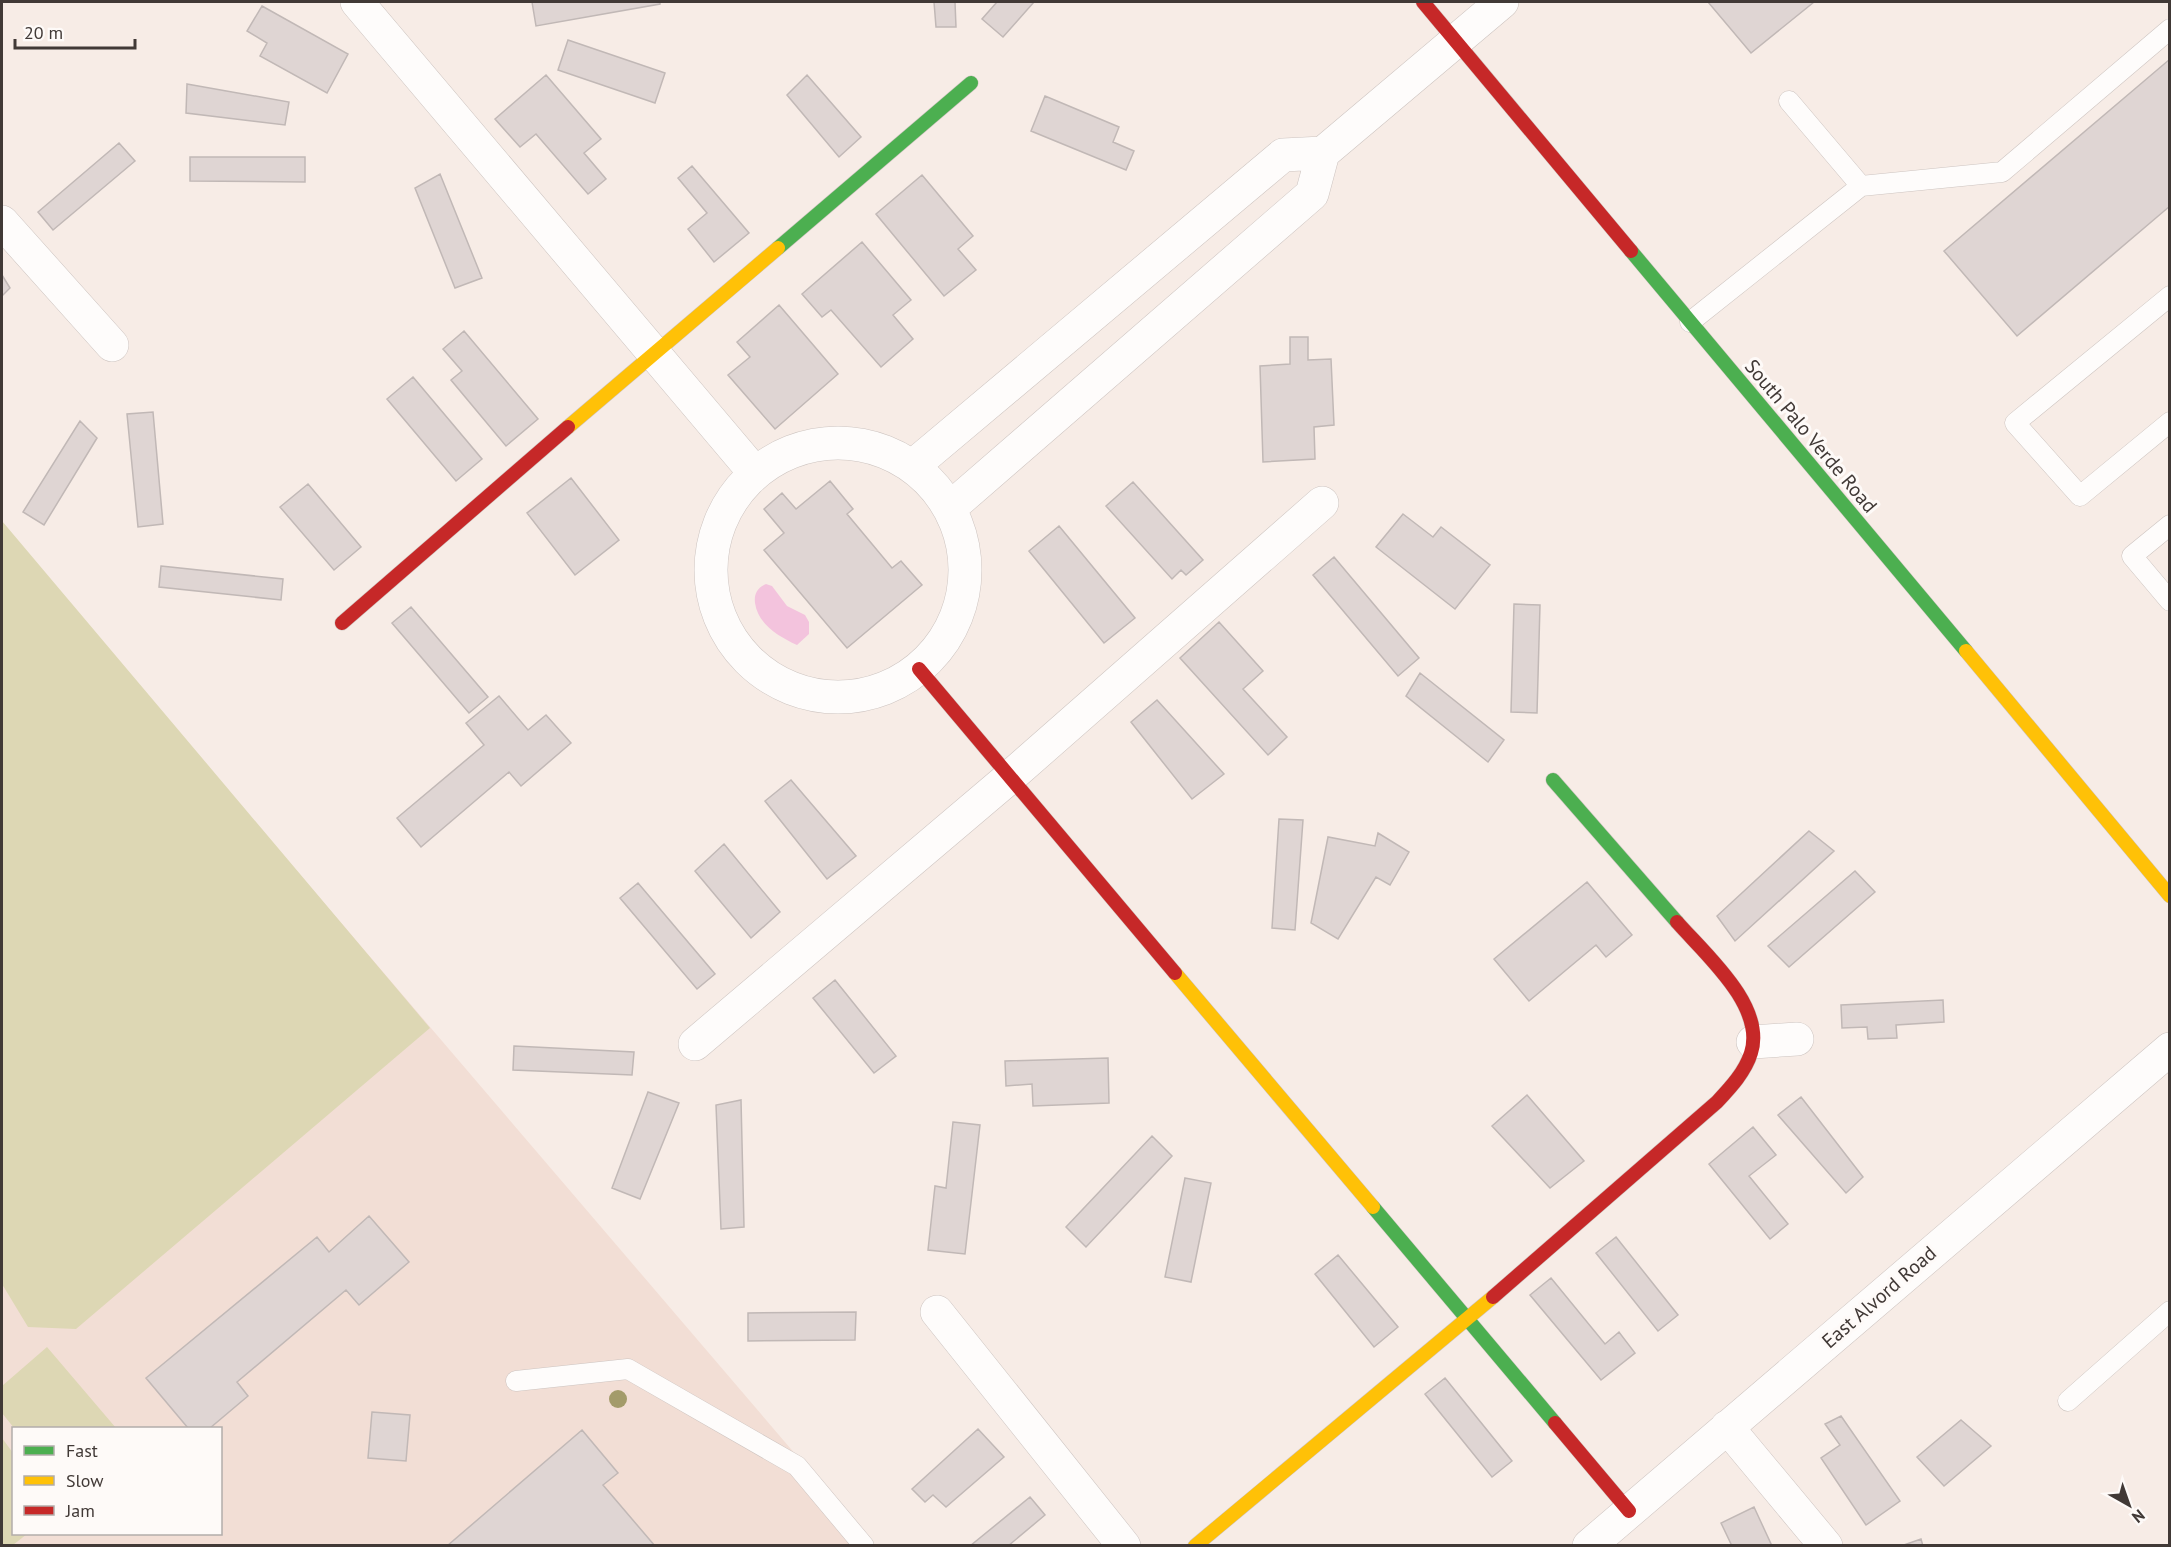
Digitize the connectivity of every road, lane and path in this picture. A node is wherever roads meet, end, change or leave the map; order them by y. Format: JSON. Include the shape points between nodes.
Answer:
{"nodes":[{"id":1,"x":357,"y":2,"type":"edge"},
{"id":2,"x":1423,"y":2,"type":"edge"},
{"id":3,"x":1502,"y":2,"type":"edge"},
{"id":4,"x":2169,"y":29,"type":"edge"},
{"id":5,"x":1456,"y":40,"type":"junction"},
{"id":6,"x":971,"y":83,"type":"dead end"},
{"id":7,"x":1789,"y":101,"type":"dead end"},
{"id":8,"x":1323,"y":153,"type":"junction"},
{"id":9,"x":1861,"y":186,"type":"junction"},
{"id":10,"x":2,"y":222,"type":"edge"},
{"id":11,"x":2169,"y":296,"type":"edge"},
{"id":12,"x":1690,"y":322,"type":"junction"},
{"id":13,"x":112,"y":345,"type":"dead end"},
{"id":14,"x":654,"y":353,"type":"junction"},
{"id":15,"x":2169,"y":422,"type":"edge"},
{"id":16,"x":913,"y":466,"type":"junction"},
{"id":17,"x":755,"y":473,"type":"junction"},
{"id":18,"x":1323,"y":503,"type":"dead end"},
{"id":19,"x":950,"y":508,"type":"junction"},
{"id":20,"x":2169,"y":525,"type":"edge"},
{"id":21,"x":2169,"y":601,"type":"edge"},
{"id":22,"x":342,"y":623,"type":"dead end"},
{"id":23,"x":919,"y":669,"type":"junction"},
{"id":24,"x":1010,"y":777,"type":"junction"},
{"id":25,"x":1553,"y":780,"type":"dead end"},
{"id":26,"x":2169,"y":896,"type":"edge"},
{"id":27,"x":1797,"y":1039,"type":"dead end"},
{"id":28,"x":1753,"y":1042,"type":"junction"},
{"id":29,"x":695,"y":1044,"type":"dead end"},
{"id":30,"x":2169,"y":1049,"type":"edge"},
{"id":31,"x":2169,"y":1311,"type":"edge"},
{"id":32,"x":936,"y":1312,"type":"dead end"},
{"id":33,"x":1467,"y":1319,"type":"junction"},
{"id":34,"x":516,"y":1381,"type":"dead end"},
{"id":35,"x":2068,"y":1401,"type":"dead end"},
{"id":36,"x":1727,"y":1427,"type":"junction"},
{"id":37,"x":1629,"y":1511,"type":"junction"},
{"id":38,"x":864,"y":1545,"type":"edge"},
{"id":39,"x":1124,"y":1545,"type":"edge"},
{"id":40,"x":1195,"y":1545,"type":"edge"},
{"id":41,"x":1589,"y":1545,"type":"edge"},
{"id":42,"x":1826,"y":1545,"type":"edge"}],
"edges":[{"from":1,"to":14,"type":"street"},
{"from":2,"to":5,"type":"street","name":"South Palo Verde Road"},
{"from":3,"to":5,"type":"street"},
{"from":4,"to":9,"type":"lane","via":[[2002,172]]},
{"from":5,"to":8,"type":"street"},
{"from":5,"to":12,"type":"street","name":"South Palo Verde Road"},
{"from":6,"to":14,"type":"street"},
{"from":7,"to":9,"type":"lane"},
{"from":8,"to":16,"type":"street","via":[[1283,155]]},
{"from":8,"to":19,"type":"street","via":[[1312,194]]},
{"from":9,"to":12,"type":"lane"},
{"from":10,"to":13,"type":"street"},
{"from":11,"to":15,"type":"lane","via":[[2015,423],[2080,496]]},
{"from":12,"to":26,"type":"street","name":"South Palo Verde Road"},
{"from":14,"to":17,"type":"street"},
{"from":14,"to":22,"type":"street"},
{"from":16,"to":17,"type":"street","via":[[875,447],[832,442],[791,452]]},
{"from":16,"to":19,"type":"street","via":[[934,485]]},
{"from":17,"to":23,"type":"street","via":[[729,504],[713,540],[710,580],[719,620],[740,653],[770,679],[807,694],[846,698],[885,689]]},
{"from":18,"to":24,"type":"street"},
{"from":19,"to":23,"type":"street","via":[[964,549],[963,593],[948,635]]},
{"from":20,"to":21,"type":"lane","via":[[2132,556]]},
{"from":23,"to":24,"type":"street"},
{"from":24,"to":29,"type":"street"},
{"from":24,"to":33,"type":"street"},
{"from":25,"to":28,"type":"street","via":[[1737,992],[1749,1010]]},
{"from":27,"to":28,"type":"street"},
{"from":28,"to":33,"type":"street","via":[[1750,1059],[1735,1084]]},
{"from":30,"to":36,"type":"street","name":"East Alvord Road"},
{"from":31,"to":35,"type":"lane"},
{"from":32,"to":39,"type":"street"},
{"from":33,"to":37,"type":"street"},
{"from":33,"to":40,"type":"street"},
{"from":34,"to":38,"type":"lane","via":[[628,1369],[797,1466]]},
{"from":36,"to":37,"type":"street","name":"East Alvord Road"},
{"from":36,"to":42,"type":"street"},
{"from":37,"to":41,"type":"street","name":"East Alvord Road"}]}
